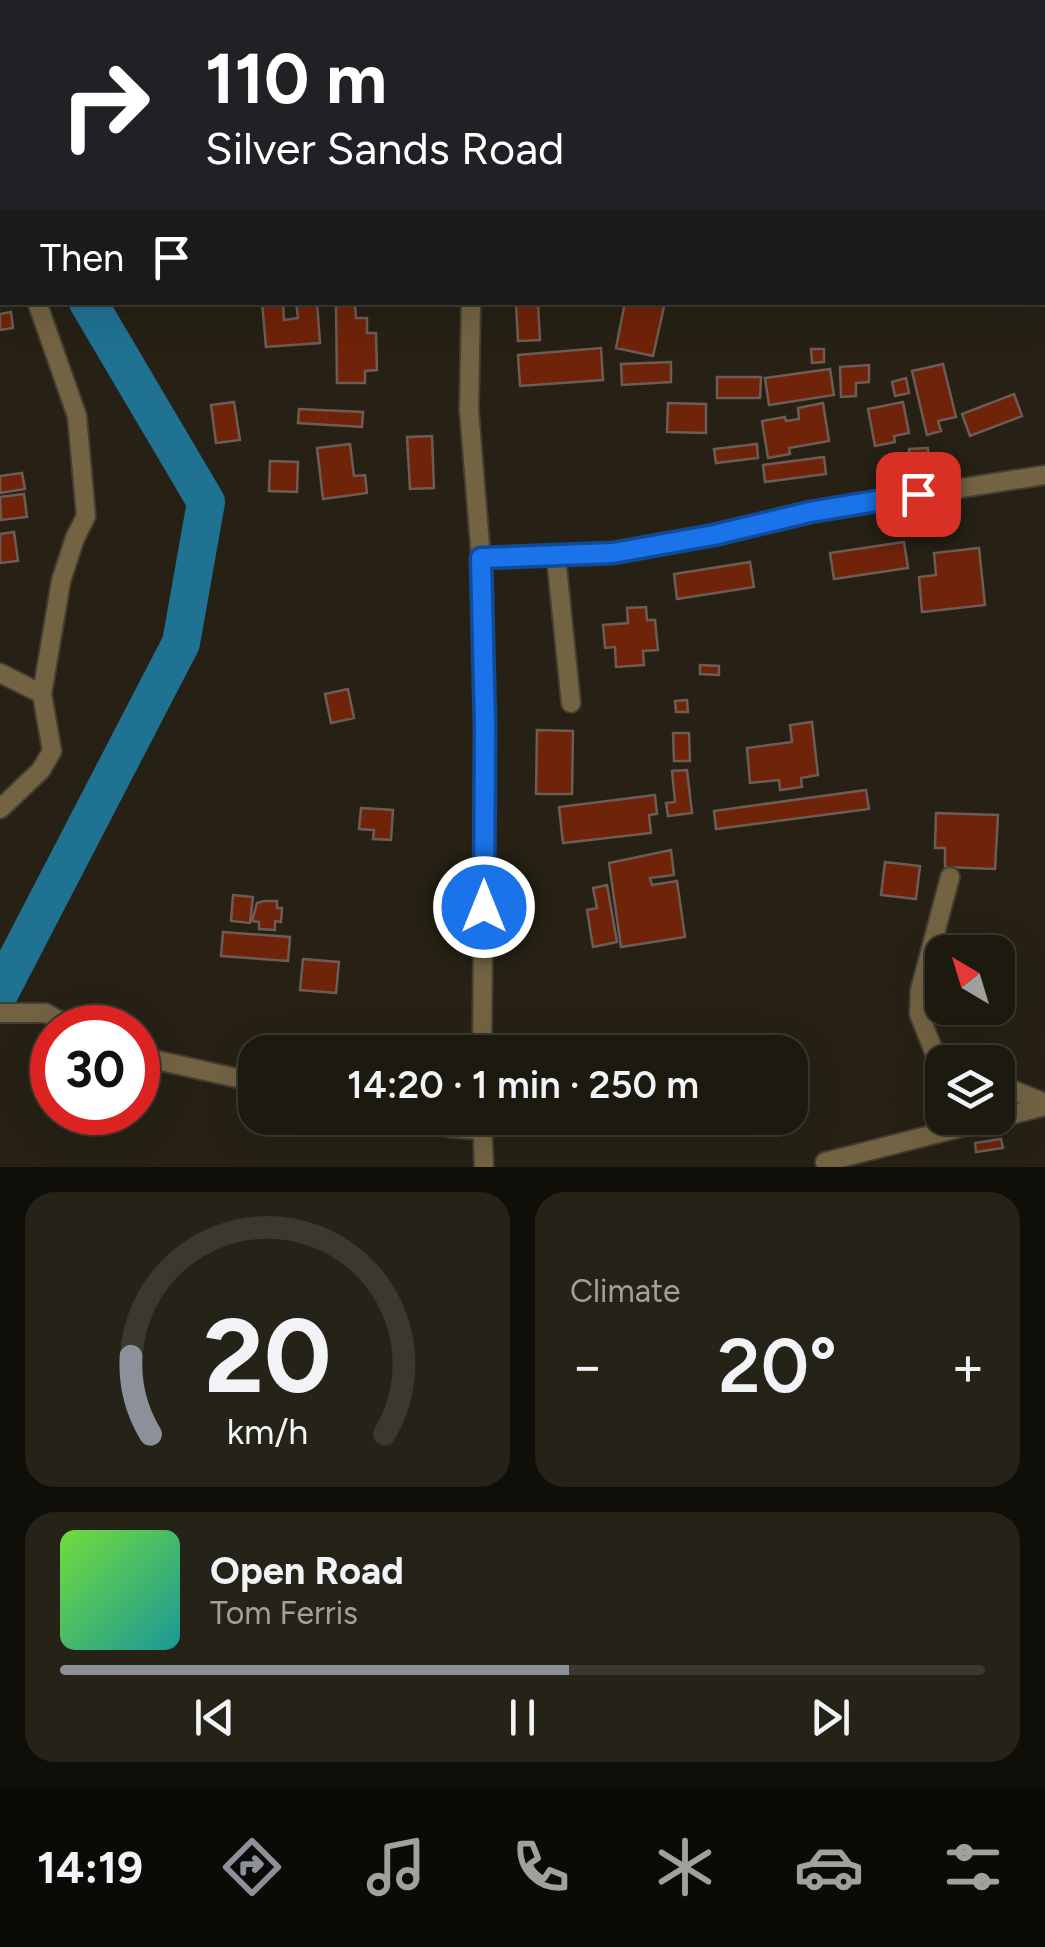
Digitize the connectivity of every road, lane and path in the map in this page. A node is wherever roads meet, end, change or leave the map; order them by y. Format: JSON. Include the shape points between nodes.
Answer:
{"nodes":[{"id":1,"x":39,"y":305,"type":"edge"},
{"id":2,"x":471,"y":305,"type":"edge"},
{"id":3,"x":1045,"y":475,"type":"edge"},
{"id":4,"x":556,"y":557,"type":"junction"},
{"id":5,"x":481,"y":558,"type":"junction"},
{"id":6,"x":0,"y":674,"type":"edge"},
{"id":7,"x":42,"y":694,"type":"junction"},
{"id":8,"x":571,"y":702,"type":"dead end"},
{"id":9,"x":0,"y":809,"type":"edge"},
{"id":10,"x":950,"y":877,"type":"dead end"},
{"id":11,"x":0,"y":1013,"type":"edge"},
{"id":12,"x":30,"y":1013,"type":"edge"},
{"id":13,"x":482,"y":1035,"type":"edge"},
{"id":14,"x":931,"y":1045,"type":"edge"},
{"id":15,"x":160,"y":1061,"type":"edge"},
{"id":16,"x":238,"y":1078,"type":"edge"},
{"id":17,"x":1015,"y":1092,"type":"edge"},
{"id":18,"x":1045,"y":1105,"type":"edge"},
{"id":19,"x":483,"y":1135,"type":"edge"},
{"id":20,"x":826,"y":1162,"type":"dead end"},
{"id":21,"x":484,"y":1167,"type":"edge"}],
"edges":[{"from":1,"to":7,"type":"street","via":[[77,416],[86,516],[61,581]]},
{"from":2,"to":5,"type":"street","via":[[469,410]]},
{"from":3,"to":4,"type":"street","via":[[810,512],[613,553]]},
{"from":4,"to":5,"type":"street"},
{"from":4,"to":8,"type":"street"},
{"from":5,"to":13,"type":"street"},
{"from":6,"to":7,"type":"street"},
{"from":7,"to":9,"type":"street","via":[[52,751],[32,781]]},
{"from":10,"to":14,"type":"street","via":[[920,990]]},
{"from":11,"to":12,"type":"street"},
{"from":15,"to":16,"type":"street"},
{"from":17,"to":18,"type":"street"},
{"from":18,"to":20,"type":"street"},
{"from":19,"to":21,"type":"street"}]}
